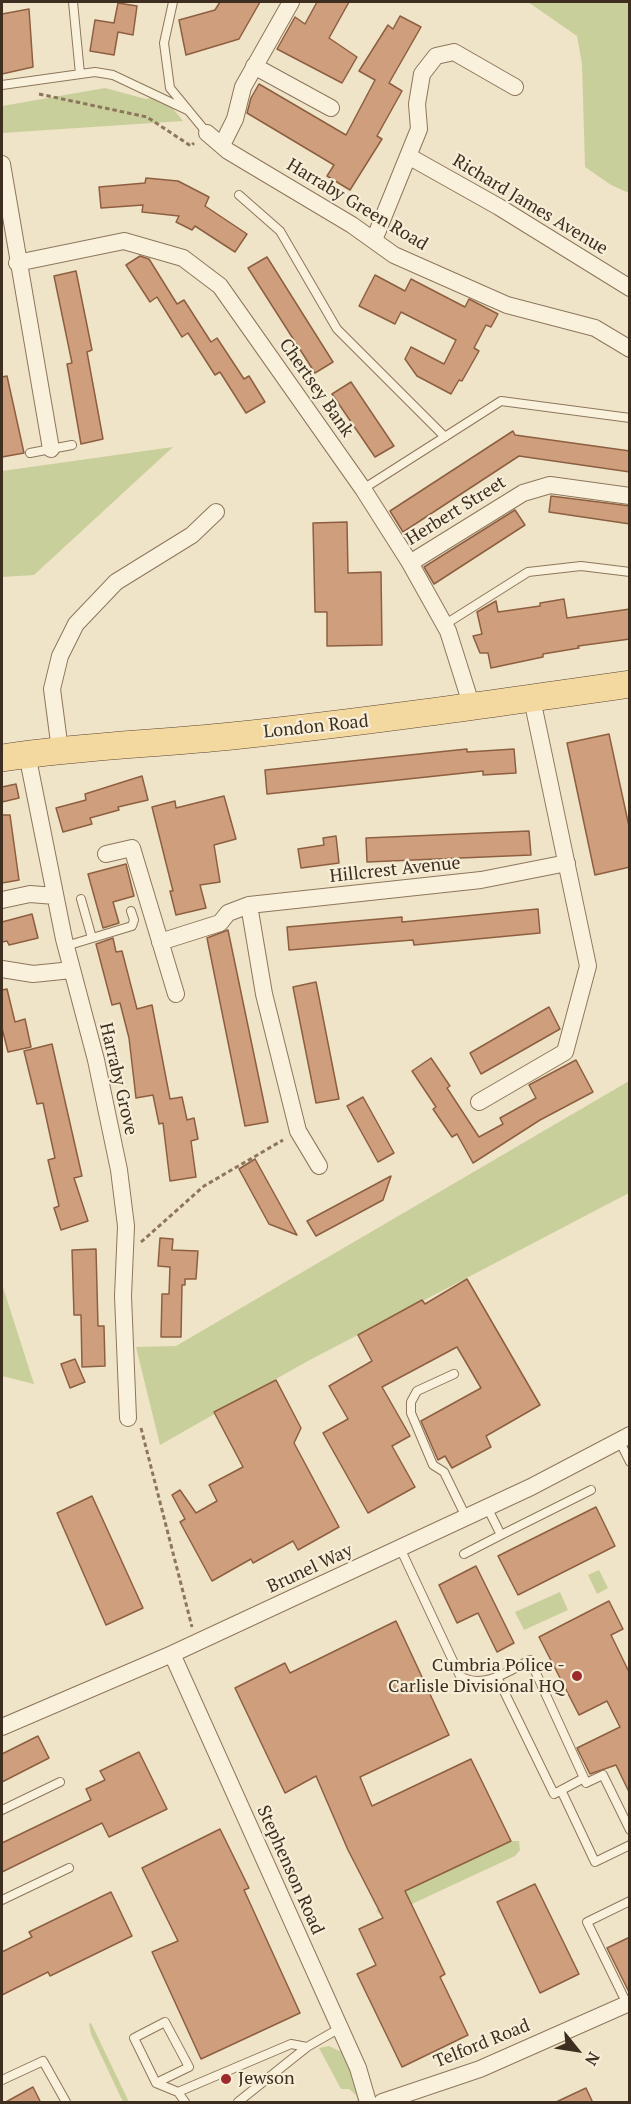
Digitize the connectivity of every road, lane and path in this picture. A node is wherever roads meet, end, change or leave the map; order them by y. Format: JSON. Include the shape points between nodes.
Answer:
{"nodes":[{"id":1,"x":73,"y":2,"type":"edge"},
{"id":2,"x":173,"y":2,"type":"edge"},
{"id":3,"x":291,"y":2,"type":"edge"},
{"id":4,"x":254,"y":66,"type":"junction"},
{"id":5,"x":80,"y":74,"type":"junction"},
{"id":6,"x":2,"y":85,"type":"edge"},
{"id":7,"x":515,"y":87,"type":"dead end"},
{"id":8,"x":32,"y":95,"type":"dead end"},
{"id":9,"x":332,"y":108,"type":"dead end"},
{"id":10,"x":187,"y":110,"type":"junction"},
{"id":11,"x":207,"y":133,"type":"junction"},
{"id":12,"x":222,"y":145,"type":"junction"},
{"id":13,"x":410,"y":157,"type":"junction"},
{"id":14,"x":2,"y":164,"type":"edge"},
{"id":15,"x":238,"y":195,"type":"dead end"},
{"id":16,"x":374,"y":240,"type":"junction"},
{"id":17,"x":17,"y":262,"type":"junction"},
{"id":18,"x":630,"y":288,"type":"edge"},
{"id":19,"x":630,"y":349,"type":"edge"},
{"id":20,"x":630,"y":418,"type":"edge"},
{"id":21,"x":444,"y":437,"type":"junction"},
{"id":22,"x":72,"y":446,"type":"dead end"},
{"id":23,"x":51,"y":449,"type":"junction"},
{"id":24,"x":30,"y":453,"type":"dead end"},
{"id":25,"x":363,"y":489,"type":"junction"},
{"id":26,"x":630,"y":496,"type":"edge"},
{"id":27,"x":216,"y":512,"type":"dead end"},
{"id":28,"x":410,"y":563,"type":"junction"},
{"id":29,"x":630,"y":572,"type":"edge"},
{"id":30,"x":444,"y":625,"type":"junction"},
{"id":31,"x":630,"y":684,"type":"edge"},
{"id":32,"x":532,"y":699,"type":"junction"},
{"id":33,"x":472,"y":707,"type":"junction"},
{"id":34,"x":60,"y":750,"type":"junction"},
{"id":35,"x":8,"y":754,"type":"edge"},
{"id":36,"x":106,"y":854,"type":"dead end"},
{"id":37,"x":567,"y":863,"type":"junction"},
{"id":38,"x":55,"y":896,"type":"junction"},
{"id":39,"x":81,"y":899,"type":"dead end"},
{"id":40,"x":2,"y":900,"type":"edge"},
{"id":41,"x":249,"y":905,"type":"junction"},
{"id":42,"x":131,"y":911,"type":"dead end"},
{"id":43,"x":92,"y":938,"type":"junction"},
{"id":44,"x":160,"y":942,"type":"junction"},
{"id":45,"x":66,"y":946,"type":"junction"},
{"id":46,"x":2,"y":969,"type":"edge"},
{"id":47,"x":72,"y":970,"type":"junction"},
{"id":48,"x":176,"y":994,"type":"dead end"},
{"id":49,"x":479,"y":1102,"type":"dead end"},
{"id":50,"x":298,"y":1131,"type":"junction"},
{"id":51,"x":319,"y":1166,"type":"dead end"},
{"id":52,"x":125,"y":1257,"type":"junction"},
{"id":53,"x":454,"y":1374,"type":"dead end"},
{"id":54,"x":128,"y":1418,"type":"joint"},
{"id":55,"x":624,"y":1437,"type":"edge"},
{"id":56,"x":630,"y":1462,"type":"edge"},
{"id":57,"x":591,"y":1490,"type":"dead end"},
{"id":58,"x":488,"y":1508,"type":"junction"},
{"id":59,"x":466,"y":1517,"type":"junction"},
{"id":60,"x":501,"y":1535,"type":"junction"},
{"id":61,"x":400,"y":1548,"type":"junction"},
{"id":62,"x":464,"y":1554,"type":"dead end"},
{"id":63,"x":196,"y":1643,"type":"junction"},
{"id":64,"x":172,"y":1654,"type":"junction"},
{"id":65,"x":497,"y":1677,"type":"junction"},
{"id":66,"x":3,"y":1721,"type":"edge"},
{"id":67,"x":584,"y":1778,"type":"junction"},
{"id":68,"x":60,"y":1782,"type":"dead end"},
{"id":69,"x":561,"y":1790,"type":"junction"},
{"id":70,"x":2,"y":1810,"type":"edge"},
{"id":71,"x":630,"y":1830,"type":"edge"},
{"id":72,"x":630,"y":1845,"type":"edge"},
{"id":73,"x":69,"y":1868,"type":"dead end"},
{"id":74,"x":2,"y":1900,"type":"edge"},
{"id":75,"x":630,"y":1901,"type":"edge"},
{"id":76,"x":627,"y":2004,"type":"joint"},
{"id":77,"x":340,"y":2028,"type":"junction"},
{"id":78,"x":307,"y":2047,"type":"junction"},
{"id":79,"x":2,"y":2080,"type":"edge"},
{"id":80,"x":156,"y":2083,"type":"junction"},
{"id":81,"x":177,"y":2092,"type":"junction"},
{"id":82,"x":66,"y":2103,"type":"edge"},
{"id":83,"x":185,"y":2103,"type":"edge"},
{"id":84,"x":238,"y":2103,"type":"edge"},
{"id":85,"x":368,"y":2103,"type":"edge"},
{"id":86,"x":382,"y":2103,"type":"edge"}],
"edges":[{"from":1,"to":5,"type":"lane"},
{"from":2,"to":10,"type":"lane","name":"Harraby Green Road","via":[[164,43],[170,88]]},
{"from":3,"to":4,"type":"street"},
{"from":4,"to":9,"type":"street"},
{"from":4,"to":12,"type":"street"},
{"from":5,"to":6,"type":"lane"},
{"from":5,"to":10,"type":"lane","via":[[113,75]]},
{"from":7,"to":13,"type":"street","via":[[454,52],[436,56],[422,74],[417,104],[419,129]]},
{"from":8,"to":11,"type":"path","via":[[147,117],[191,146]]},
{"from":10,"to":11,"type":"lane","name":"Harraby Green Road"},
{"from":11,"to":12,"type":"street","name":"Harraby Green Road"},
{"from":12,"to":16,"type":"street","name":"Harraby Green Road"},
{"from":13,"to":16,"type":"street"},
{"from":13,"to":18,"type":"street","name":"Richard James Avenue"},
{"from":14,"to":17,"type":"street"},
{"from":15,"to":21,"type":"lane","via":[[280,231],[337,329]]},
{"from":16,"to":19,"type":"street","name":"Harraby Green Road","via":[[394,255],[490,299],[596,328]]},
{"from":17,"to":23,"type":"street"},
{"from":17,"to":25,"type":"street","name":"Chertsey Bank","via":[[124,240],[183,258],[220,286]]},
{"from":20,"to":21,"type":"lane","via":[[501,401]]},
{"from":21,"to":25,"type":"lane"},
{"from":22,"to":23,"type":"lane"},
{"from":23,"to":24,"type":"lane"},
{"from":25,"to":28,"type":"street","name":"Chertsey Bank"},
{"from":26,"to":28,"type":"street","name":"Herbert Street","via":[[550,485],[523,493]]},
{"from":27,"to":34,"type":"street","via":[[192,535],[116,582],[76,624],[60,656],[52,688]]},
{"from":28,"to":30,"type":"street","name":"Chertsey Bank"},
{"from":29,"to":30,"type":"lane","via":[[581,566],[528,572]]},
{"from":30,"to":33,"type":"street","name":"Chertsey Bank"},
{"from":31,"to":32,"type":"main road","name":"London Road"},
{"from":32,"to":33,"type":"main road","name":"London Road"},
{"from":32,"to":37,"type":"street"},
{"from":33,"to":34,"type":"main road","name":"London Road","via":[[241,735]]},
{"from":34,"to":35,"type":"main road","name":"London Road"},
{"from":35,"to":38,"type":"street","name":"Harraby Grove"},
{"from":36,"to":44,"type":"street","via":[[132,849]]},
{"from":37,"to":41,"type":"street","name":"Hillcrest Avenue","via":[[481,880]]},
{"from":37,"to":49,"type":"street","via":[[588,966],[565,1052]]},
{"from":38,"to":40,"type":"street","via":[[30,894]]},
{"from":38,"to":45,"type":"street","name":"Harraby Grove"},
{"from":39,"to":43,"type":"lane"},
{"from":41,"to":44,"type":"street","name":"Hillcrest Avenue","via":[[228,913],[220,923]]},
{"from":41,"to":50,"type":"street","via":[[264,994]]},
{"from":42,"to":43,"type":"lane","via":[[132,926]]},
{"from":43,"to":45,"type":"lane"},
{"from":44,"to":48,"type":"street"},
{"from":45,"to":47,"type":"street","name":"Harraby Grove"},
{"from":46,"to":47,"type":"street","via":[[33,974]]},
{"from":47,"to":52,"type":"street","name":"Harraby Grove","via":[[96,1060],[118,1170],[126,1226]]},
{"from":50,"to":51,"type":"street"},
{"from":50,"to":52,"type":"path","via":[[204,1186]]},
{"from":52,"to":54,"type":"street","name":"Harraby Grove"},
{"from":53,"to":59,"type":"lane","via":[[417,1391],[411,1413],[434,1465],[444,1472]]},
{"from":54,"to":63,"type":"path","via":[[144,1430]]},
{"from":55,"to":56,"type":"lane"},
{"from":55,"to":58,"type":"street","name":"Brunel Way"},
{"from":57,"to":60,"type":"lane"},
{"from":58,"to":59,"type":"street","name":"Brunel Way"},
{"from":58,"to":60,"type":"lane"},
{"from":59,"to":61,"type":"street","name":"Brunel Way"},
{"from":60,"to":62,"type":"lane"},
{"from":61,"to":63,"type":"street","name":"Brunel Way"},
{"from":61,"to":65,"type":"lane","via":[[460,1676],[468,1682]]},
{"from":63,"to":64,"type":"street","name":"Brunel Way"},
{"from":64,"to":66,"type":"street","name":"Brunel Way"},
{"from":64,"to":77,"type":"street","name":"Stephenson Road"},
{"from":65,"to":67,"type":"lane","via":[[530,1660]]},
{"from":65,"to":69,"type":"lane","via":[[554,1794]]},
{"from":67,"to":69,"type":"lane"},
{"from":67,"to":71,"type":"lane","via":[[586,1783],[603,1775]]},
{"from":68,"to":70,"type":"lane"},
{"from":69,"to":72,"type":"lane","via":[[596,1862]]},
{"from":73,"to":74,"type":"lane"},
{"from":75,"to":76,"type":"lane","via":[[587,1922]]},
{"from":76,"to":86,"type":"street","name":"Telford Road","via":[[480,2069]]},
{"from":77,"to":78,"type":"lane"},
{"from":77,"to":85,"type":"street","name":"Stephenson Road"},
{"from":78,"to":81,"type":"lane","via":[[291,2044]]},
{"from":78,"to":84,"type":"lane"},
{"from":79,"to":82,"type":"lane","via":[[43,2061]]},
{"from":80,"to":80,"type":"lane","via":[[134,2038],[165,2022],[189,2067]]},
{"from":80,"to":81,"type":"lane"},
{"from":81,"to":83,"type":"lane"}]}
